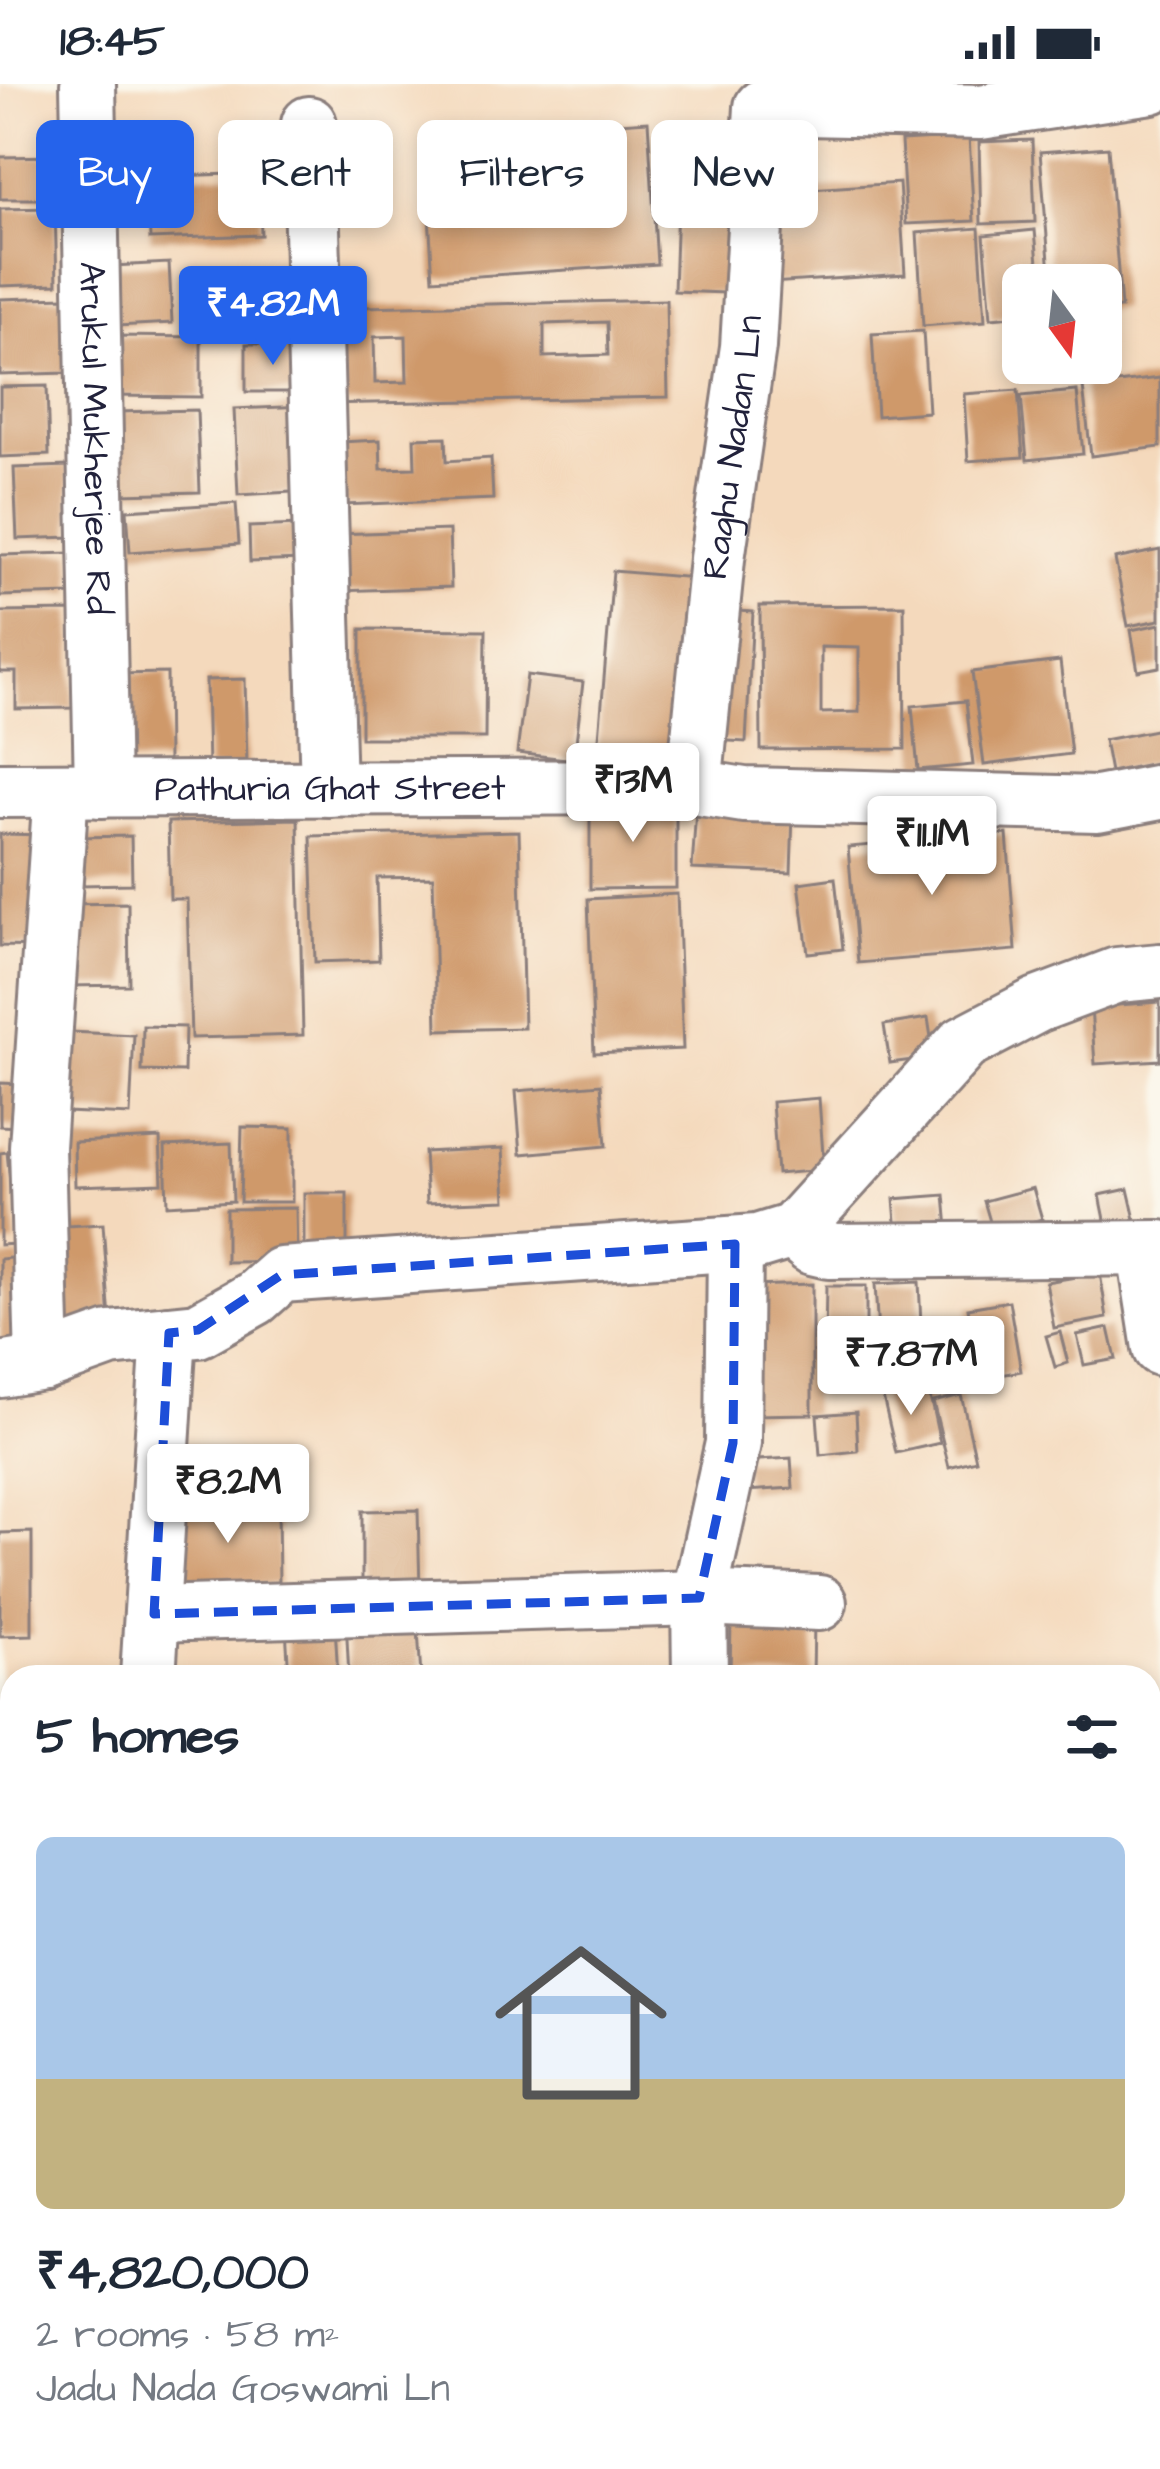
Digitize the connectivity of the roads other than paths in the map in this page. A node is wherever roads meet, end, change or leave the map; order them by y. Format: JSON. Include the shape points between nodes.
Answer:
{"nodes":[{"id":1,"x":88,"y":84,"type":"edge"},
{"id":2,"x":1154,"y":97,"type":"edge"},
{"id":3,"x":312,"y":228,"type":"edge"},
{"id":4,"x":694,"y":787,"type":"junction"},
{"id":5,"x":328,"y":789,"type":"junction"},
{"id":6,"x":0,"y":790,"type":"edge"},
{"id":7,"x":81,"y":790,"type":"junction"},
{"id":8,"x":1160,"y":793,"type":"edge"},
{"id":9,"x":1160,"y":970,"type":"edge"},
{"id":10,"x":793,"y":1231,"type":"junction"},
{"id":11,"x":735,"y":1244,"type":"junction"},
{"id":12,"x":1152,"y":1250,"type":"edge"},
{"id":13,"x":169,"y":1333,"type":"junction"},
{"id":14,"x":1160,"y":1348,"type":"edge"},
{"id":15,"x":21,"y":1367,"type":"edge"},
{"id":16,"x":699,"y":1598,"type":"junction"},
{"id":17,"x":819,"y":1603,"type":"dead end"},
{"id":18,"x":154,"y":1614,"type":"junction"},
{"id":19,"x":149,"y":1665,"type":"edge"},
{"id":20,"x":700,"y":1665,"type":"edge"}],
"edges":[{"from":1,"to":7,"type":"street","name":"Arukul Mukherjee Rd"},
{"from":2,"to":4,"type":"street","name":"Raghu Nadan Ln","via":[[980,112],[762,106],[748,347]]},
{"from":3,"to":5,"type":"street"},
{"from":4,"to":5,"type":"street","name":"Pathuria Ghat Street"},
{"from":4,"to":8,"type":"street","name":"Pathuria Ghat Street","via":[[1097,804]]},
{"from":5,"to":7,"type":"street","name":"Pathuria Ghat Street"},
{"from":6,"to":7,"type":"street","name":"Pathuria Ghat Street"},
{"from":7,"to":15,"type":"street","name":"Arukul Mukherjee Rd","via":[[37,1147]]},
{"from":9,"to":10,"type":"street","via":[[1117,975],[964,1043]]},
{"from":10,"to":11,"type":"street"},
{"from":10,"to":12,"type":"street","via":[[829,1251]]},
{"from":11,"to":13,"type":"street","via":[[281,1276],[198,1330]]},
{"from":11,"to":16,"type":"street","via":[[733,1444]]},
{"from":12,"to":14,"type":"street"},
{"from":13,"to":15,"type":"street","via":[[110,1339]]},
{"from":13,"to":18,"type":"street"},
{"from":16,"to":17,"type":"street"},
{"from":16,"to":18,"type":"street"},
{"from":16,"to":20,"type":"street"},
{"from":18,"to":19,"type":"street"}]}
